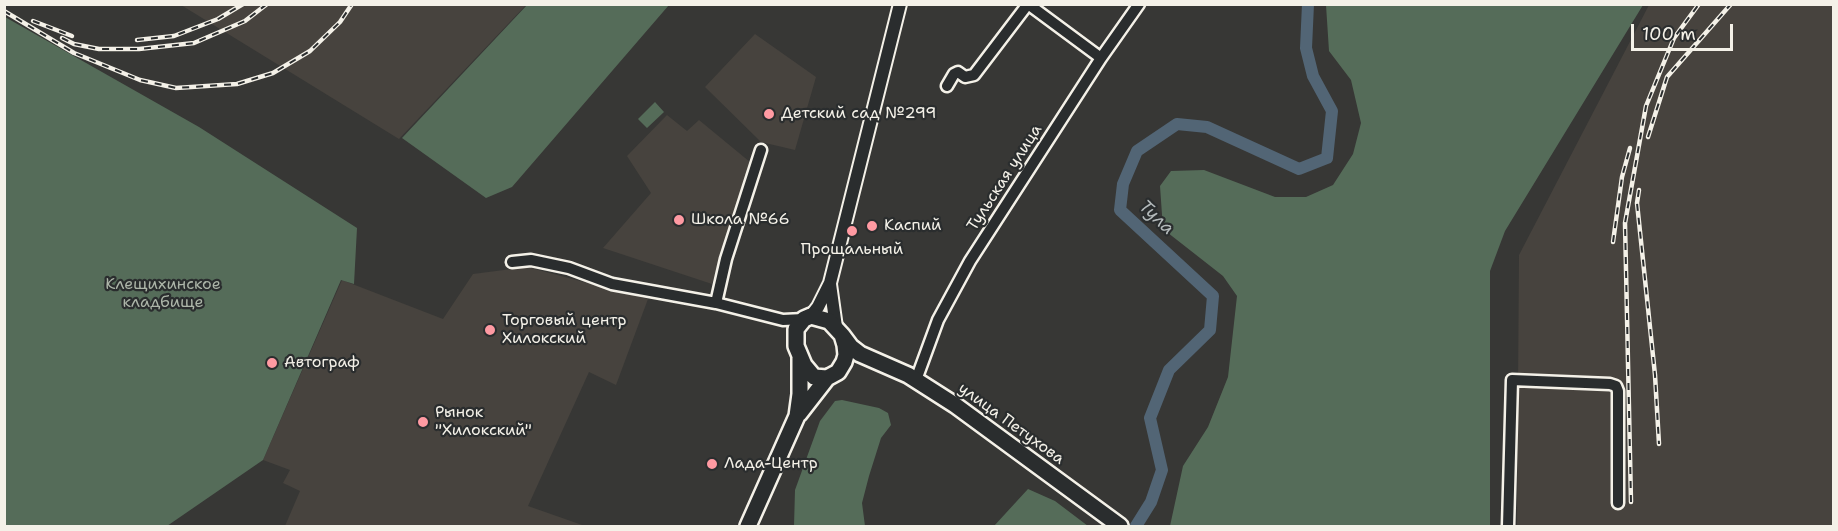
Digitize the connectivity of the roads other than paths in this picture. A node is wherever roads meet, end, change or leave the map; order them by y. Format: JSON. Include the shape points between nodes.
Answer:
{"nodes":[{"id":1,"x":900,"y":4,"type":"edge"},
{"id":2,"x":1139,"y":4,"type":"edge"},
{"id":3,"x":1101,"y":58,"type":"junction"},
{"id":4,"x":947,"y":86,"type":"dead end"},
{"id":5,"x":761,"y":150,"type":"dead end"},
{"id":6,"x":512,"y":262,"type":"dead end"},
{"id":7,"x":830,"y":283,"type":"junction"},
{"id":8,"x":716,"y":303,"type":"junction"},
{"id":9,"x":807,"y":317,"type":"junction"},
{"id":10,"x":783,"y":320,"type":"junction"},
{"id":11,"x":839,"y":331,"type":"junction"},
{"id":12,"x":795,"y":335,"type":"junction"},
{"id":13,"x":800,"y":358,"type":"junction"},
{"id":14,"x":875,"y":360,"type":"junction"},
{"id":15,"x":832,"y":375,"type":"junction"},
{"id":16,"x":916,"y":380,"type":"junction"},
{"id":17,"x":797,"y":416,"type":"junction"},
{"id":18,"x":1618,"y":503,"type":"dead end"},
{"id":19,"x":748,"y":526,"type":"edge"},
{"id":20,"x":1120,"y":526,"type":"edge"},
{"id":21,"x":1508,"y":526,"type":"edge"}],
"edges":[{"from":1,"to":7,"type":"main road"},
{"from":2,"to":3,"type":"street","name":"Тульская улица"},
{"from":3,"to":4,"type":"street","via":[[1028,4],[974,75],[958,72]]},
{"from":3,"to":16,"type":"street","name":"Тульская улица","via":[[970,261],[938,320]]},
{"from":5,"to":8,"type":"street"},
{"from":6,"to":8,"type":"street","via":[[531,260],[570,268],[612,284]]},
{"from":7,"to":9,"type":"main road","via":[[818,308]]},
{"from":7,"to":11,"type":"main road"},
{"from":8,"to":10,"type":"street"},
{"from":9,"to":10,"type":"street"},
{"from":9,"to":11,"type":"highway","via":[[829,321]]},
{"from":9,"to":12,"type":"highway"},
{"from":10,"to":12,"type":"street"},
{"from":11,"to":14,"type":"highway","name":"улица Петухова","via":[[851,347]]},
{"from":11,"to":15,"type":"highway","via":[[846,355]]},
{"from":12,"to":13,"type":"highway"},
{"from":13,"to":15,"type":"highway","via":[[814,377]]},
{"from":13,"to":17,"type":"highway"},
{"from":14,"to":15,"type":"highway"},
{"from":14,"to":16,"type":"highway","name":"улица Петухова"},
{"from":15,"to":17,"type":"highway"},
{"from":16,"to":20,"type":"highway","name":"улица Петухова"},
{"from":17,"to":19,"type":"highway"},
{"from":18,"to":21,"type":"street","via":[[1616,386],[1512,380]]}]}
